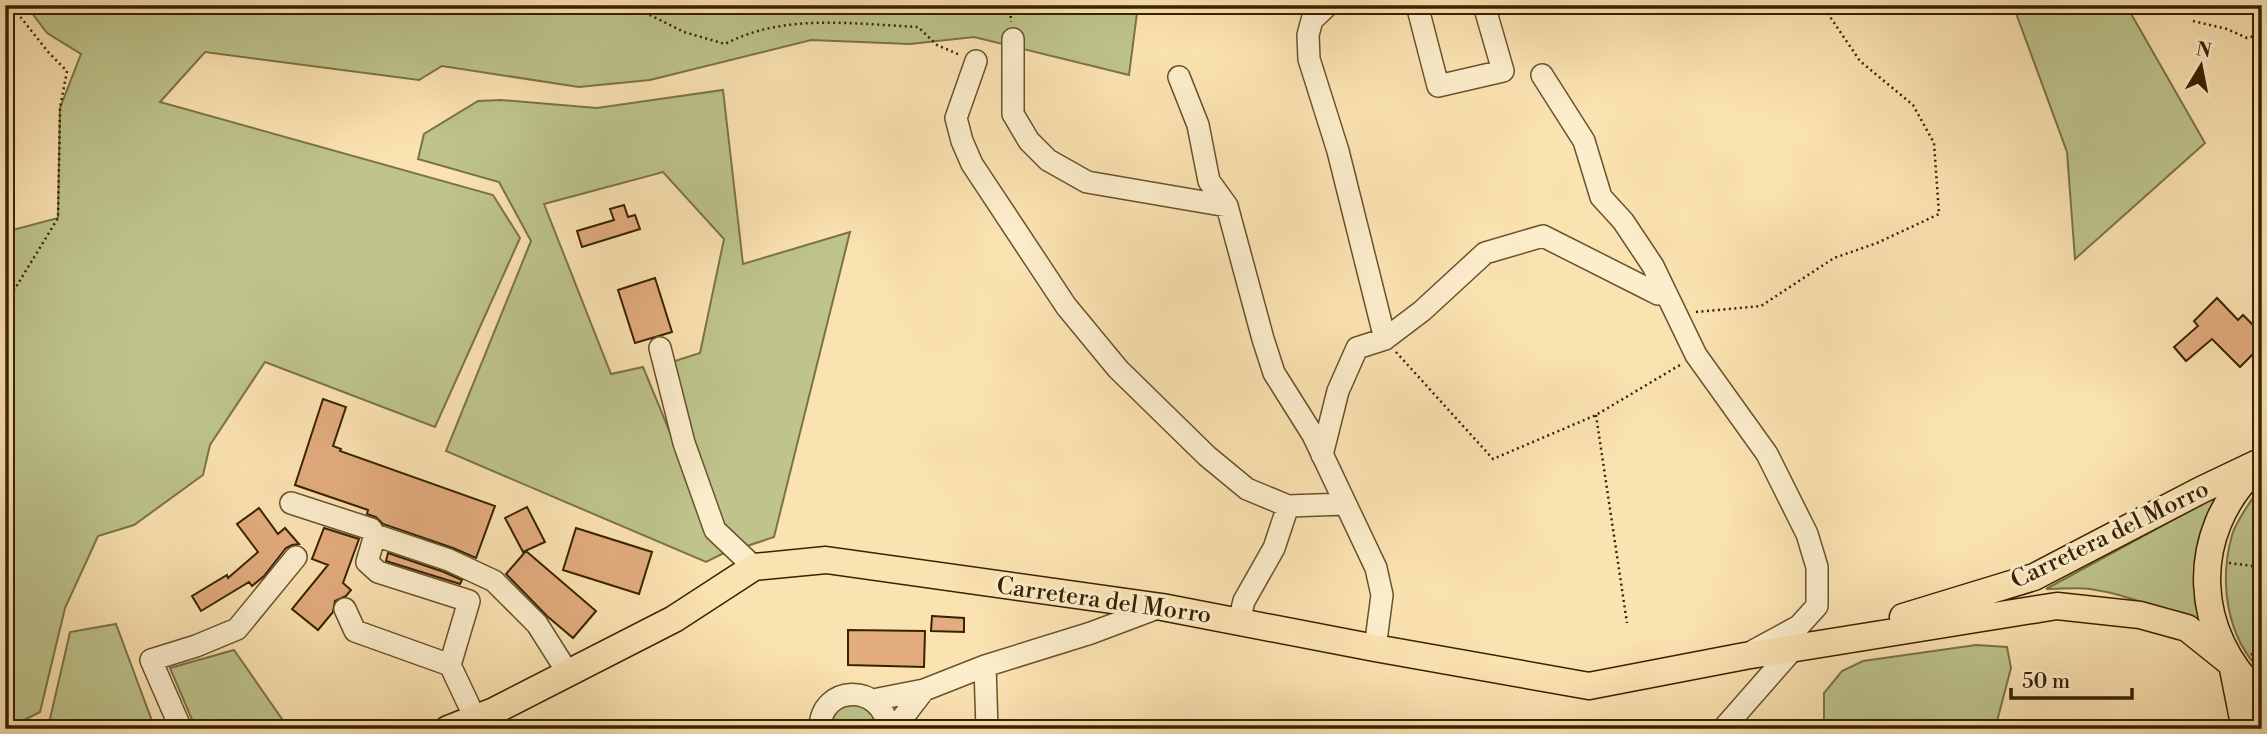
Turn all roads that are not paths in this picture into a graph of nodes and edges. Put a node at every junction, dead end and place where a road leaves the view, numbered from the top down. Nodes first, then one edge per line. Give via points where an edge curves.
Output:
1 (1328, 5) edge
2 (1417, 5) edge
3 (1484, 5) edge
4 (1013, 39) dead end
5 (976, 61) road end
6 (1542, 75) dead end
7 (1179, 77) dead end
8 (1227, 206) junction
9 (1666, 294) junction
10 (1385, 339) junction
11 (660, 348) dead end
12 (1322, 455) junction
13 (2262, 462) edge
14 (291, 503) dead end
15 (1345, 504) junction
16 (1287, 506) junction
17 (375, 535) junction
18 (296, 557) dead end
19 (754, 567) junction
20 (1162, 607) junction
21 (345, 609) dead end
22 (1239, 621) junction
23 (1375, 648) junction
24 (1794, 648) junction
25 (1745, 656) junction
26 (2232, 664) junction
27 (450, 665) junction
28 (985, 666) junction
29 (568, 673) junction
30 (924, 690) junction
31 (2262, 697) edge
32 (873, 700) junction
33 (475, 718) junction
34 (181, 729) edge
35 (448, 729) edge
36 (820, 729) edge
37 (888, 729) edge
38 (894, 729) edge
39 (987, 729) edge
40 (1723, 729) edge
41 (2245, 729) edge

1 - 10 street via 1312,20 1309,59 1338,151
2 - 3 street via 1438,86 1503,71
4 - 8 street via 1013,114 1048,159 1087,182
5 - 16 street via 956,118 962,141 972,164 1066,306 1118,369 1207,456 1247,489
6 - 9 street via 1584,141 1601,197 1623,221
7 - 8 street via 1198,125 1209,180
8 - 12 street via 1274,373
9 - 10 street via 1543,236 1485,253
9 - 25 street via 1696,355 1766,454 1807,534 1817,567 1817,607 1799,626
10 - 12 street via 1357,348 1338,391
11 - 19 street via 684,443 715,530
12 - 15 street
13 - 24 main road, Carretera del Morro via 2034,578
13 - 26 main road via 2225,508 2208,557 2210,611
14 - 17 street via 371,529
15 - 16 street
15 - 23 street via 1376,568 1382,595
16 - 22 street via 1274,548 1244,601
17 - 27 street via 367,562 378,572 469,601
17 - 29 street via 494,581 537,624
18 - 34 street via 237,629 151,660
19 - 20 main road, Carretera del Morro via 826,560
19 - 29 main road, Carretera del Morro via 674,619
20 - 22 main road, Carretera del Morro
20 - 28 street
21 - 27 street via 355,631
22 - 23 main road, Carretera del Morro
23 - 25 main road, Carretera del Morro via 1589,686
24 - 25 main road, Carretera del Morro
24 - 26 main road, Carretera del Morro via 2057,607 2140,615 2187,628
24 - 40 street
26 - 31 main road
26 - 41 main road
27 - 33 street
28 - 30 street
28 - 39 street
29 - 33 main road, Carretera del Morro
30 - 32 street
30 - 38 street
32 - 36 street via 862,695 839,697 823,713
32 - 37 street via 881,707
33 - 35 main road, Carretera del Morro

